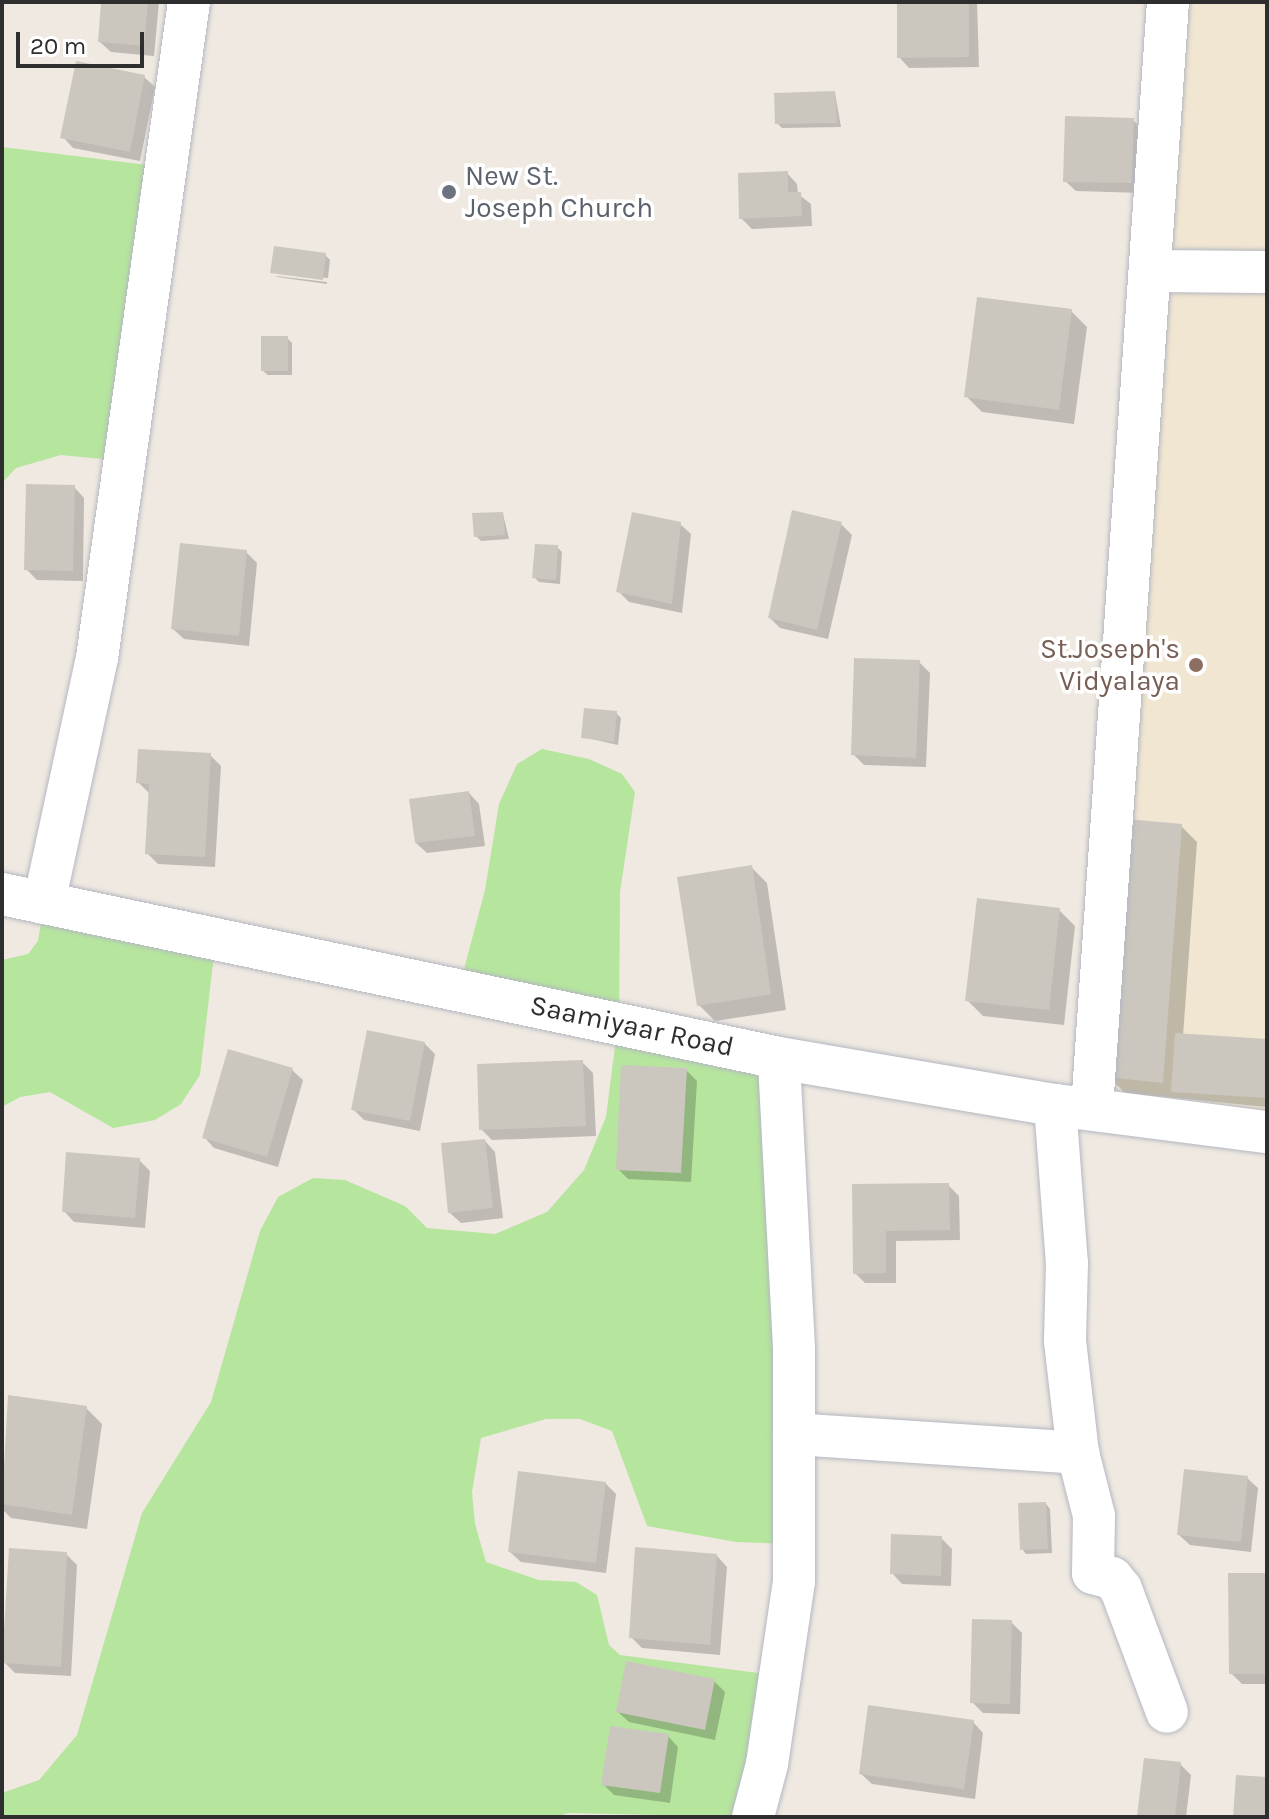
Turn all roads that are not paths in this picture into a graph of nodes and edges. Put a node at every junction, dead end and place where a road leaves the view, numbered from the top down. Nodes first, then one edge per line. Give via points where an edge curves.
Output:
1 (189, 2) edge
2 (1168, 2) edge
3 (1151, 271) junction
4 (1267, 272) edge
5 (2, 894) edge
6 (44, 903) junction
7 (779, 1058) junction
8 (1074, 1106) junction
9 (1267, 1132) edge
10 (794, 1434) junction
11 (1078, 1453) junction
12 (1167, 1712) dead end
13 (753, 1817) edge

1 - 6 street via 97,658
2 - 3 street
3 - 4 street
3 - 8 street
5 - 6 street, Saamiyaar Road
6 - 7 street, Saamiyaar Road
7 - 8 street, Saamiyaar Road
7 - 10 street
8 - 9 street, Saamiyaar Road
8 - 11 street via 1065,1341
10 - 11 street
10 - 13 street via 794,1581 767,1764
11 - 12 street via 1094,1516 1093,1573 1112,1578 1121,1589

